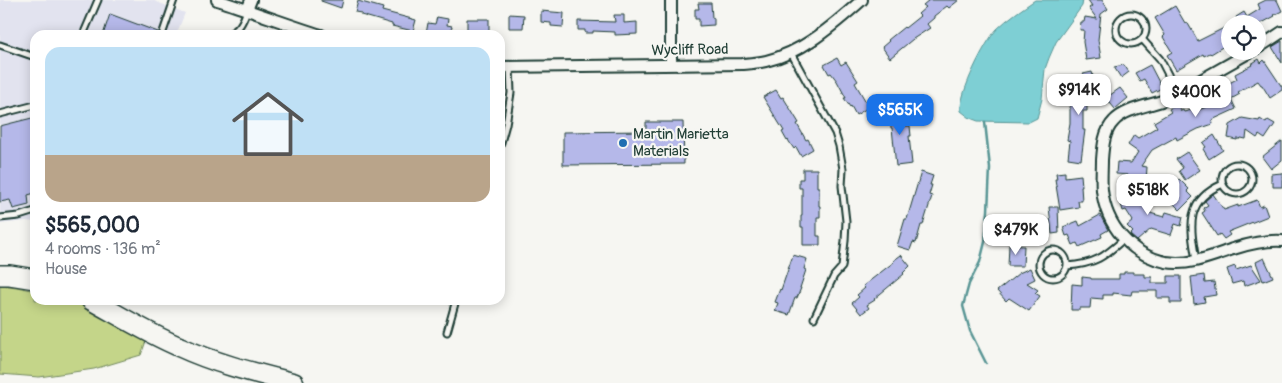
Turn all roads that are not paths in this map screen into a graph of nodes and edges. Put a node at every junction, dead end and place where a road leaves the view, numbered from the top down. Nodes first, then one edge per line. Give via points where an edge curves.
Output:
1 (98, 0) edge
2 (174, 0) edge
3 (217, 0) edge
4 (671, 0) edge
5 (862, 0) edge
6 (249, 5) edge
7 (85, 30) edge
8 (164, 30) edge
9 (237, 30) edge
10 (305, 30) edge
11 (1282, 32) edge
12 (1142, 38) junction
13 (1266, 43) edge
14 (0, 45) edge
15 (791, 52) junction
16 (30, 55) edge
17 (1236, 60) edge
18 (672, 65) junction
19 (505, 67) edge
20 (1177, 92) junction
21 (30, 106) edge
22 (0, 114) edge
23 (505, 128) edge
24 (1223, 184) junction
25 (30, 212) edge
26 (0, 218) edge
27 (1124, 239) junction
28 (1282, 241) edge
29 (1196, 261) junction
30 (1067, 266) junction
31 (0, 275) edge
32 (30, 278) edge
33 (100, 305) edge
34 (455, 305) edge
35 (814, 318) dead end
36 (447, 332) dead end
37 (294, 383) edge

1 - 7 lane
2 - 8 lane
3 - 6 street
4 - 18 street
5 - 15 street, Wycliff Road via 821,34
6 - 9 lane
6 - 10 street
11 - 13 street
12 - 12 lane via 1145,30 1143,20 1130,14 1121,18 1116,26 1120,40 1134,44
12 - 20 lane via 1160,59
14 - 16 lane
15 - 18 street, Wycliff Road via 764,62
15 - 35 lane via 835,133 843,169 846,221 842,267 834,276
17 - 20 street
18 - 19 street, Wycliff Road
19 - 23 lane via 511,94
20 - 27 street via 1155,104 1120,116 1105,136 1102,192 1110,219
21 - 22 lane
24 - 24 lane via 1227,190 1241,193 1249,188 1252,179 1249,169 1241,164 1231,165 1222,176
24 - 29 lane via 1203,196 1192,214
25 - 26 lane
27 - 29 street via 1147,256 1167,262
27 - 30 lane via 1096,261
28 - 29 street via 1249,245
30 - 30 lane via 1062,253 1054,250 1045,252 1038,264 1045,276 1054,279 1063,275
31 - 32 highway
33 - 37 highway via 193,353 247,372
34 - 36 lane

